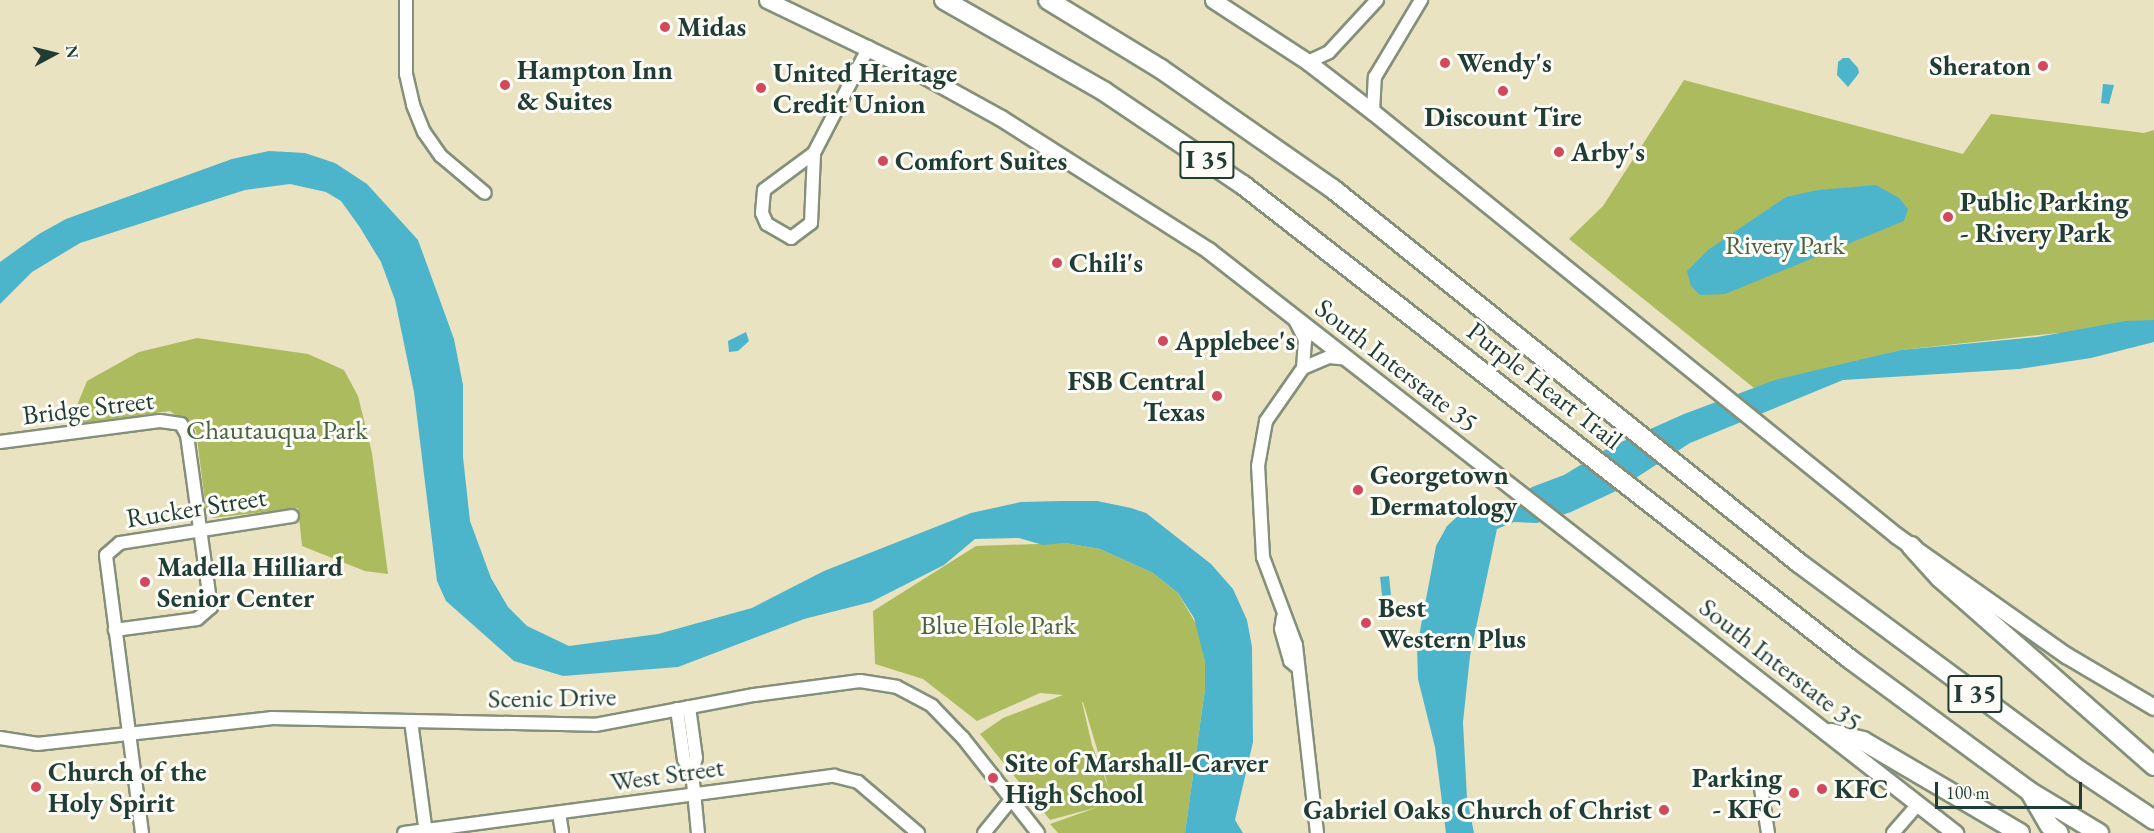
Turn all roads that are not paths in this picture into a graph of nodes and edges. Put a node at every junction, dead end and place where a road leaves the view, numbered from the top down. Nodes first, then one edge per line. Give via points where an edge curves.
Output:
1 (406, 0) edge
2 (767, 0) edge
3 (944, 0) edge
4 (1048, 0) edge
5 (1213, 0) edge
6 (1377, 0) edge
7 (1421, 0) edge
8 (869, 47) junction
9 (1308, 62) junction
10 (1373, 112) junction
11 (814, 153) junction
12 (485, 193) dead end
13 (1291, 315) junction
14 (1351, 360) junction
15 (1303, 368) junction
16 (0, 442) edge
17 (292, 516) dead end
18 (202, 528) junction
19 (1904, 541) junction
20 (115, 630) junction
21 (2154, 707) edge
22 (683, 708) junction
23 (411, 721) junction
24 (1830, 733) junction
25 (128, 734) junction
26 (0, 738) edge
27 (2154, 766) edge
28 (1760, 782) dead end
29 (2029, 791) junction
30 (695, 795) junction
31 (1010, 801) junction
32 (1917, 805) junction
33 (559, 813) junction
34 (2154, 820) edge
35 (426, 832) edge
36 (142, 833) edge
37 (404, 833) edge
38 (562, 833) edge
39 (698, 833) edge
40 (918, 833) edge
41 (984, 833) edge
42 (1038, 833) edge
43 (1317, 833) edge
44 (1768, 833) edge
45 (1893, 833) edge
46 (1955, 833) edge
47 (2020, 833) edge
48 (2059, 833) edge
49 (2099, 833) edge

1 - 12 street via 406,74 417,114 441,156
2 - 8 main road, South Interstate 35
3 - 29 highway, Purple Heart Trail / I 35 via 1157,126 1243,185 1774,599
4 - 34 highway, Purple Heart Trail / I 35 via 1241,122 1487,310 1799,563 2073,766
5 - 9 main road
6 - 9 street via 1329,52
7 - 10 street via 1375,77
8 - 11 street
8 - 13 main road, South Interstate 35 via 1047,144 1208,250
9 - 10 main road
10 - 19 main road
11 - 11 street via 764,190 762,213 767,224 791,238 811,223 814,212
13 - 14 main road, South Interstate 35
13 - 15 street via 1305,340
14 - 15 street via 1329,357
14 - 24 main road, South Interstate 35
15 - 43 street via 1274,405 1260,444 1263,557 1296,645
16 - 18 street, Bridge Street via 160,421 181,424 189,444
17 - 18 street, Rucker Street
18 - 20 street, Rucker Street via 120,543 110,549 106,562
18 - 20 street via 212,601 208,613 196,619
19 - 21 main road via 2066,654
19 - 27 highway via 1940,578
20 - 25 street
22 - 23 street, Scenic Drive via 595,725
22 - 30 street via 684,759 692,771
22 - 31 street, Scenic Drive via 841,682 897,687 932,706 946,720
23 - 25 street, Scenic Drive via 272,718
23 - 35 street
24 - 32 main road, South Interstate 35
24 - 47 highway via 1863,741
25 - 26 street, Scenic Drive via 37,744
25 - 36 street
28 - 44 street
29 - 48 highway via 2050,826
29 - 49 highway, Purple Heart Trail / I 35
30 - 33 street, West Street
30 - 39 street
30 - 40 street, West Street via 819,777 847,778 858,782
31 - 41 street
31 - 42 street, Scenic Drive
32 - 45 street
32 - 46 main road, South Interstate 35
33 - 35 street, West Street
33 - 38 street
35 - 37 street, West Street

